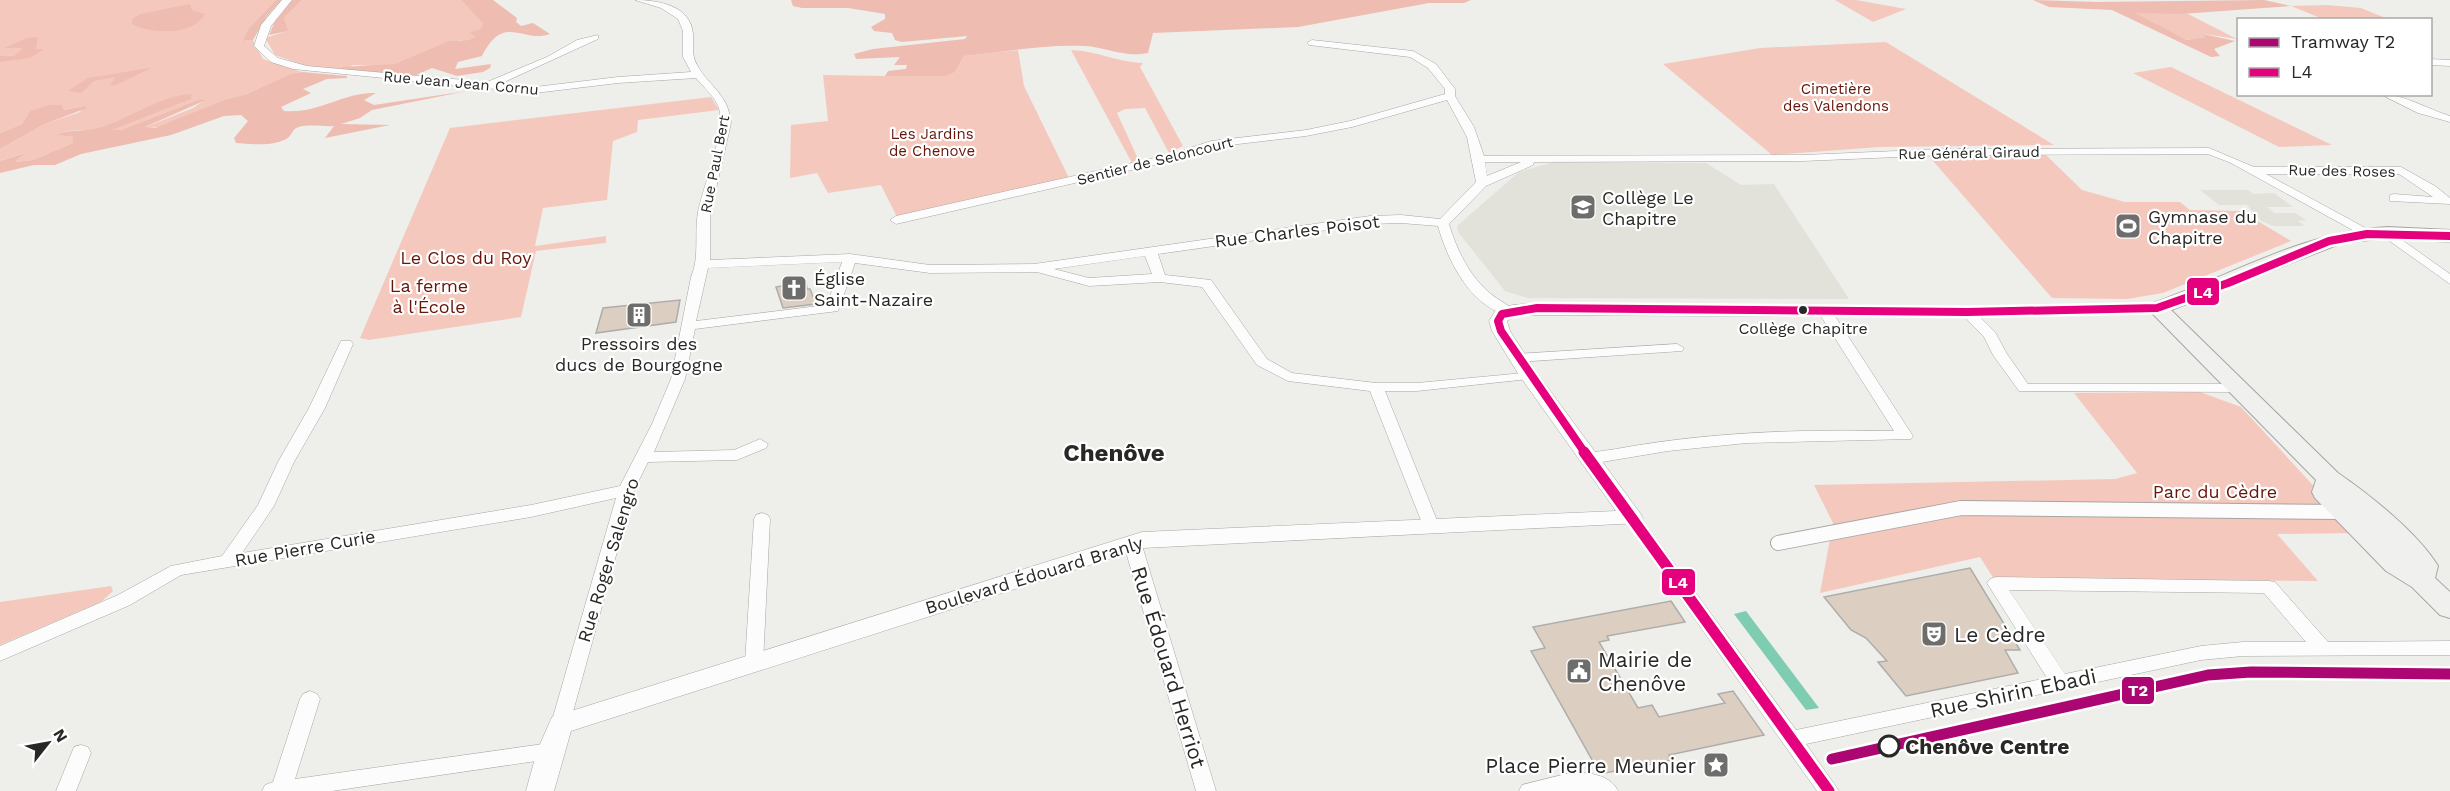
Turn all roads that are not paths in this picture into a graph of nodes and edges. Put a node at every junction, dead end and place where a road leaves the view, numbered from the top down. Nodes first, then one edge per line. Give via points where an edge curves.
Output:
1 (287, 0) edge
2 (640, 0) edge
3 (595, 37) dead end
4 (1312, 43) dead end
5 (2432, 62) edge
6 (2450, 63) edge
7 (697, 75) junction
8 (487, 87) junction
9 (1450, 96) junction
10 (2389, 96) edge
11 (2450, 119) edge
12 (1550, 158) junction
13 (1480, 159) junction
14 (2249, 170) junction
15 (1482, 183) junction
16 (2431, 189) junction
17 (2450, 189) edge
18 (2394, 198) dead end
19 (896, 220) dead end
20 (1445, 229) junction
21 (2367, 234) junction
22 (2388, 234) junction
23 (2448, 237) edge
24 (1150, 251) junction
25 (850, 258) junction
26 (703, 264) junction
27 (1034, 268) junction
28 (1160, 278) junction
29 (2450, 280) edge
30 (2157, 308) junction
31 (1824, 310) junction
32 (1507, 311) junction
33 (1966, 312) junction
34 (689, 326) junction
35 (346, 344) dead end
36 (1677, 348) dead end
37 (1523, 367) junction
38 (1376, 387) junction
39 (2235, 388) junction
40 (760, 444) dead end
41 (644, 457) junction
42 (1590, 459) junction
43 (2329, 479) junction
44 (626, 490) junction
45 (2344, 512) junction
46 (1632, 518) junction
47 (762, 519) dead end
48 (1432, 528) junction
49 (1132, 542) junction
50 (1778, 543) dead end
51 (227, 562) junction
52 (2421, 580) junction
53 (2450, 608) edge
54 (2323, 648) junction
55 (2450, 648) edge
56 (0, 654) edge
57 (754, 663) junction
58 (2060, 683) junction
59 (310, 699) dead end
60 (561, 724) junction
61 (1792, 739) junction
62 (550, 751) junction
63 (81, 753) dead end
64 (277, 790) edge
65 (66, 791) edge
66 (540, 791) edge
67 (1206, 791) edge
68 (1529, 791) edge
69 (1608, 791) edge
70 (1829, 791) edge

1 - 8 street, Rue Jean Jean Cornu via 260,37 266,56 278,63
2 - 7 street, Rue Paul Bert via 659,3 685,22 687,56
3 - 8 street via 569,45 550,59 511,73
4 - 9 street via 1413,54 1432,66 1450,89
5 - 6 street
7 - 8 street, Rue Jean Jean Cornu via 549,90
7 - 26 street, Rue Paul Bert via 716,92 726,108 726,123 704,215
9 - 13 street via 1473,133
9 - 19 street, Sentier de Seloncourt via 1352,124 1211,144 1164,160
10 - 11 street
12 - 13 street, Rue Général Giraud
12 - 14 street, Rue Général Giraud via 1803,158 1944,152 2187,150 2223,155
12 - 15 street, Rue Général Giraud via 1520,165
13 - 15 street
14 - 16 street, Rue des Roses via 2401,171
14 - 21 street, Rue Général Giraud
15 - 20 street, Rue Général Giraud
16 - 17 street
16 - 18 street, Rue des Roses via 2446,201
20 - 24 street, Rue Charles Poisot via 1401,219 1359,222
20 - 32 street via 1449,247 1480,294
21 - 22 main road
21 - 30 main road via 2328,241
22 - 23 main road
22 - 29 street
24 - 27 street, Rue Charles Poisot
24 - 28 street
25 - 26 street
25 - 27 street via 930,269
25 - 34 street via 833,308
26 - 34 street, Rue Roger Salengro
27 - 28 street via 1089,282
28 - 38 street via 1206,283 1262,362 1273,370 1288,376
30 - 33 street
30 - 39 main road
31 - 32 street
31 - 33 street
31 - 42 street via 1905,436 1729,440
32 - 37 street via 1498,318 1499,325
33 - 39 street via 1990,335 2024,388
34 - 41 street, Rue Roger Salengro via 678,379
35 - 51 street via 266,506
36 - 37 street
37 - 38 street via 1418,387
37 - 42 street
38 - 48 street
39 - 43 main road
40 - 41 street via 737,455
41 - 44 street, Rue Roger Salengro
42 - 46 street
43 - 45 main road via 2324,492
43 - 52 main road via 2361,501 2420,559 2425,566
44 - 51 street, Rue Pierre Curie via 531,511
44 - 60 street, Rue Roger Salengro
45 - 50 street via 1961,508
45 - 52 main road via 2395,564
46 - 48 street, Boulevard Édouard Branly
46 - 61 street
47 - 57 street
48 - 49 street, Boulevard Édouard Branly
49 - 57 street, Boulevard Édouard Branly
49 - 67 street, Rue Édouard Herriot
51 - 56 street, Rue Pierre Curie via 177,570 124,600
52 - 53 main road
54 - 55 street, Rue Shirin Ebadi
54 - 58 street, Rue Shirin Ebadi via 2201,653
54 - 58 street via 2269,587 1996,583
57 - 60 street, Boulevard Édouard Branly
58 - 61 street, Rue Shirin Ebadi
59 - 64 street
60 - 62 street, Rue Roger Salengro
61 - 70 street
62 - 64 street
62 - 66 street, Rue Roger Salengro
63 - 65 street
68 - 69 street via 1586,780

